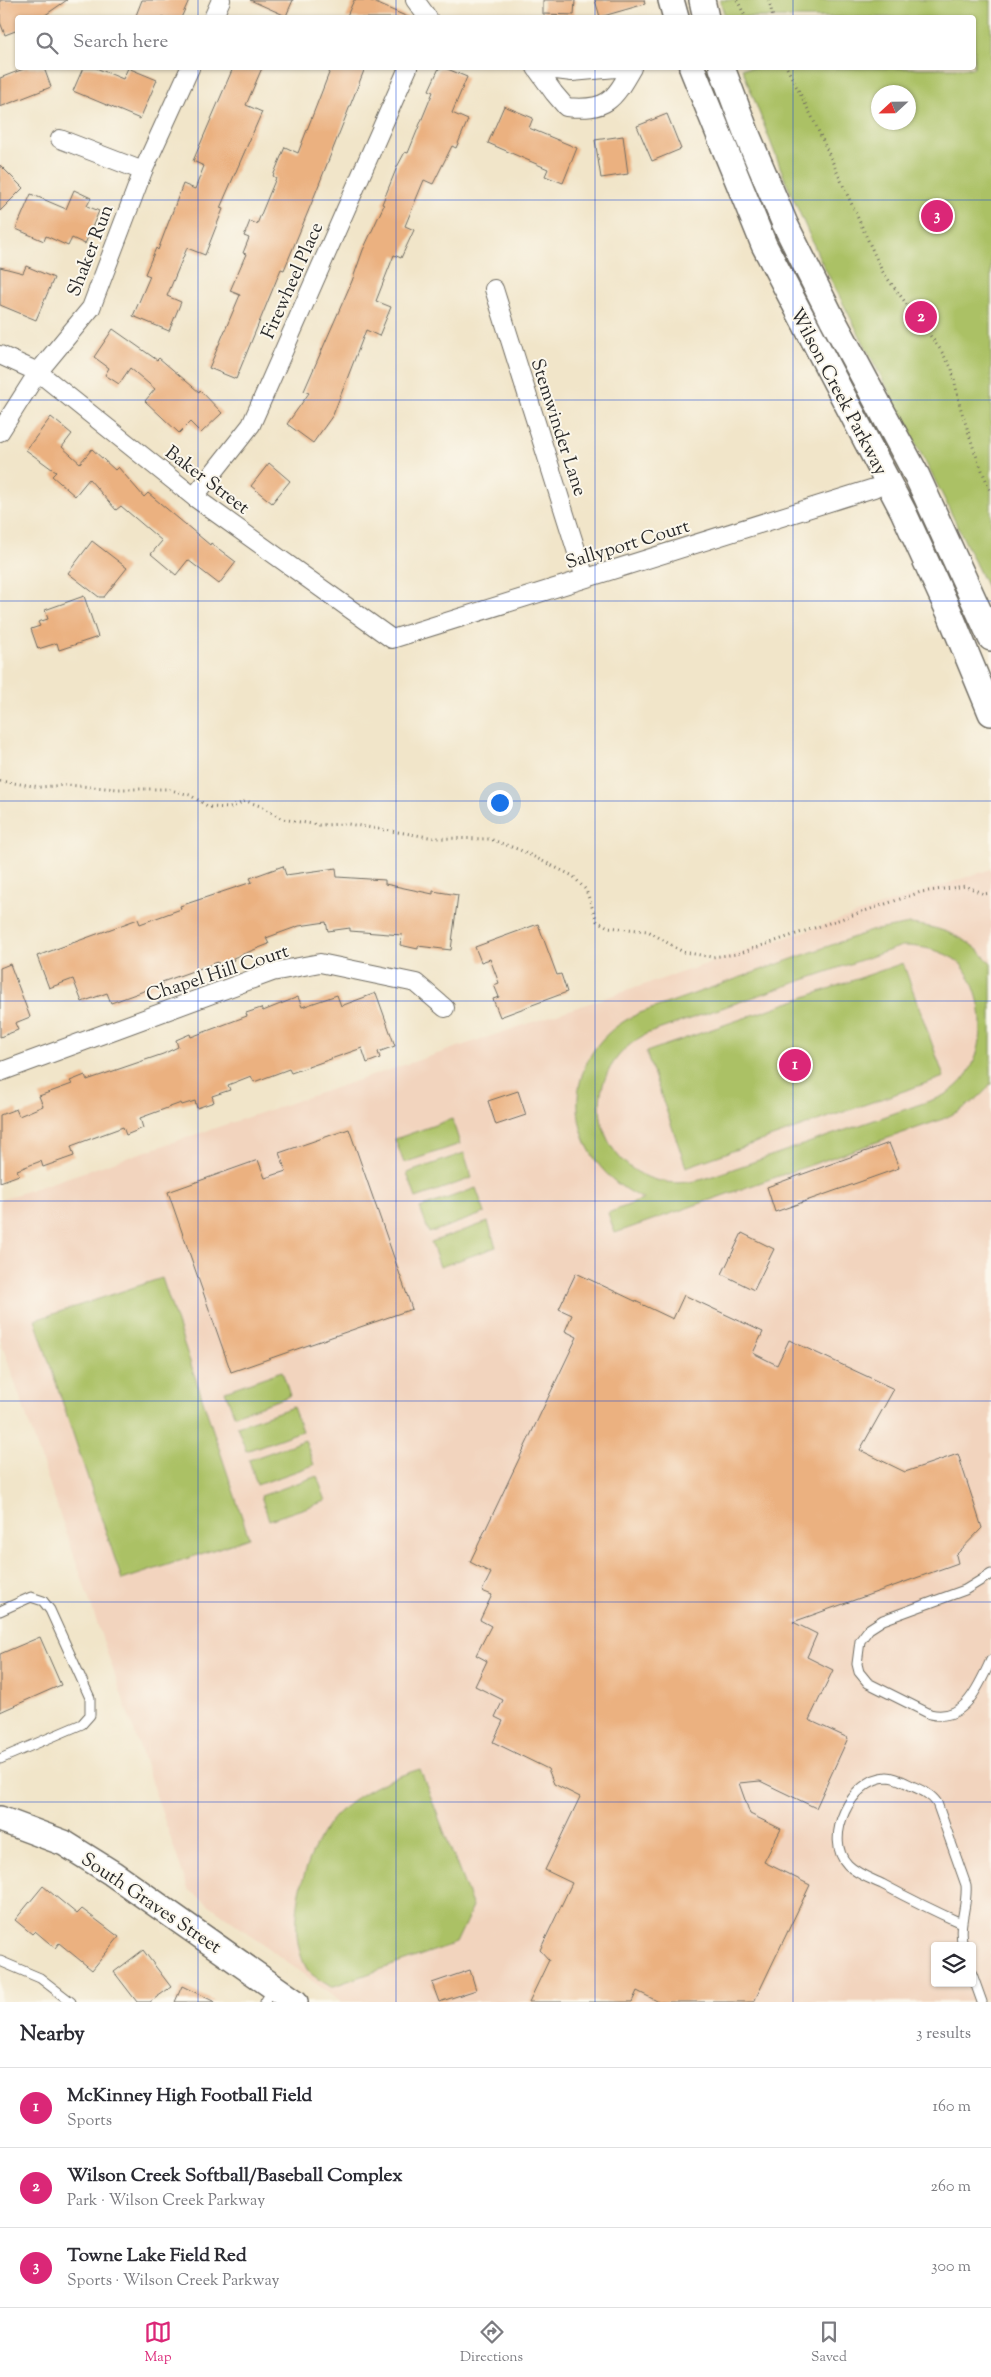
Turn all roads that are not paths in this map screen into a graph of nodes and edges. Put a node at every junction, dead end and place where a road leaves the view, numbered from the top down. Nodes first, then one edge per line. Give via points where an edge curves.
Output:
1 (221, 0) edge
2 (414, 0) edge
3 (671, 0) edge
4 (702, 0) edge
5 (214, 15) edge
6 (426, 15) edge
7 (675, 15) edge
8 (705, 15) edge
9 (189, 70) edge
10 (407, 70) edge
11 (537, 70) edge
12 (556, 70) edge
13 (594, 70) edge
14 (631, 70) edge
15 (693, 70) edge
16 (723, 70) edge
17 (60, 139) dead end
18 (143, 170) junction
19 (494, 289) dead end
20 (0, 355) edge
21 (38, 372) junction
22 (889, 423) junction
23 (0, 432) edge
24 (864, 436) junction
25 (874, 488) dead end
26 (194, 497) junction
27 (585, 578) junction
28 (991, 638) edge
29 (392, 639) joint
30 (991, 713) edge
31 (444, 1008) dead end
32 (0, 1072) edge
33 (991, 1574) edge
34 (0, 1611) edge
35 (991, 1660) edge
36 (0, 1759) edge
37 (0, 1819) edge
38 (961, 1923) junction
39 (963, 1942) edge
40 (0, 1961) edge
41 (976, 1985) edge
42 (270, 1995) edge
43 (71, 2002) edge
44 (295, 2002) edge
45 (982, 2002) edge

1 - 5 street
2 - 6 street
3 - 7 main road
4 - 8 main road
9 - 18 street, Shaker Run
10 - 26 street, Firewheel Place via 251,425
11 - 14 street via 566,107 587,109 606,103 618,92
12 - 13 street
15 - 24 main road, Wilson Creek Parkway via 764,245
16 - 22 main road, Wilson Creek Parkway via 785,224
17 - 18 street
18 - 21 street, Shaker Run via 91,308
19 - 27 street, Stemwinder Lane
20 - 21 street, Baker Street
21 - 23 street, Shaker Run
21 - 26 street, Baker Street
22 - 24 main road
22 - 28 main road, Wilson Creek Parkway via 934,512
24 - 30 main road, Wilson Creek Parkway via 927,563
25 - 27 street, Sallyport Court
26 - 29 street, Baker Street
27 - 29 street, Sallyport Court
31 - 32 street, Chapel Hill Court via 416,983 320,962 272,972
33 - 35 lane via 964,1590 876,1624 860,1641 857,1656 860,1672 868,1684 930,1714 941,1716 953,1713 969,1701
34 - 36 lane via 31,1597 43,1601 90,1698 90,1715 82,1724
37 - 42 main road, South Graves Street via 64,1843 112,1873
38 - 38 lane via 870,1879 850,1867 842,1857 839,1829 856,1792 865,1784 891,1777 928,1794 937,1803 966,1885
38 - 39 lane
40 - 43 lane via 40,1978
41 - 45 lane
42 - 44 main road, South Graves Street

